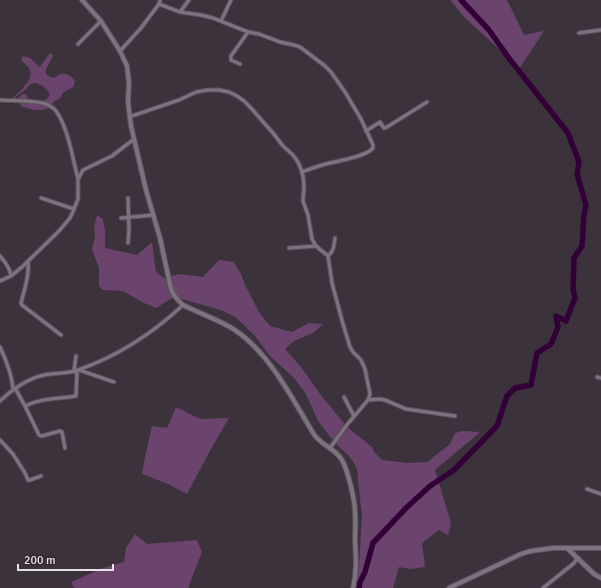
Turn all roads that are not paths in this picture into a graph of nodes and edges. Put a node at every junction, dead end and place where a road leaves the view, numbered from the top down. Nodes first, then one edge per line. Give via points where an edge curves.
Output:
1 (82, 0) edge
2 (188, 0) edge
3 (231, 0) edge
4 (160, 2) edge
5 (180, 12) junction
6 (221, 20) junction
7 (100, 21) junction
8 (601, 30) edge
9 (248, 32) junction
10 (579, 33) dead end
11 (78, 44) dead end
12 (120, 51) junction
13 (240, 64) dead end
14 (0, 100) edge
15 (427, 102) dead end
16 (129, 117) junction
17 (366, 130) junction
18 (134, 139) junction
19 (302, 172) junction
20 (78, 179) junction
21 (41, 198) dead end
22 (128, 198) dead end
23 (74, 209) junction
24 (153, 215) junction
25 (129, 217) junction
26 (121, 218) dead end
27 (335, 238) dead end
28 (128, 243) dead end
29 (316, 246) junction
30 (289, 248) dead end
31 (0, 256) edge
32 (328, 256) junction
33 (28, 262) junction
34 (10, 271) junction
35 (15, 273) junction
36 (11, 276) junction
37 (0, 281) edge
38 (184, 305) junction
39 (61, 336) dead end
40 (0, 347) edge
41 (76, 356) dead end
42 (76, 371) junction
43 (597, 377) dead end
44 (601, 378) edge
45 (114, 382) dead end
46 (14, 389) junction
47 (344, 397) dead end
48 (0, 400) edge
49 (368, 400) junction
50 (25, 406) junction
51 (354, 416) junction
52 (455, 416) dead end
53 (0, 440) edge
54 (65, 448) dead end
55 (330, 448) junction
56 (41, 476) dead end
57 (587, 489) dead end
58 (601, 494) edge
59 (568, 548) junction
60 (601, 548) edge
61 (578, 558) junction
62 (601, 578) edge
63 (353, 588) edge
64 (449, 588) edge
65 (542, 588) edge

1 - 7 street
2 - 5 street
3 - 6 street
4 - 5 street
4 - 12 street
5 - 6 street
6 - 9 street
7 - 11 street
7 - 12 street
8 - 10 street
9 - 13 street via 231,56 231,60
9 - 17 street via 298,46 325,66 345,92
12 - 16 street via 128,72
14 - 20 street via 38,102 55,110 66,134
15 - 17 street via 387,127 384,128 380,122
16 - 18 street
16 - 19 street via 196,92 229,92 247,104 293,155
17 - 19 street via 373,145 368,152
18 - 20 street via 112,156 83,170
18 - 24 street
19 - 29 street via 304,201 312,239
20 - 23 street via 78,199
21 - 23 street
22 - 25 street
23 - 33 street via 59,231
24 - 25 street
24 - 38 street via 171,289 178,301
25 - 26 street
25 - 28 street
27 - 32 street via 334,249
29 - 30 street
29 - 32 street
31 - 34 street
32 - 49 street via 332,283 350,347 365,369 370,392
33 - 35 street
33 - 39 street via 21,303
34 - 35 street
34 - 36 street
35 - 36 street
36 - 37 street
38 - 42 street via 134,344
38 - 55 street via 226,325 254,346 281,381 318,440
40 - 46 street
41 - 42 street
42 - 45 street
42 - 46 street via 40,376
42 - 50 street via 76,396 54,398
43 - 44 street
46 - 48 street
46 - 50 street
47 - 51 street
49 - 51 street
49 - 52 street via 385,400 406,409
50 - 54 street via 39,435 62,432
51 - 55 street
53 - 56 street via 13,454 28,480
55 - 63 street via 341,458 345,466 356,512 356,571
57 - 58 street
59 - 60 street
59 - 61 street
59 - 64 street via 544,548 521,554
61 - 62 street
61 - 65 street

